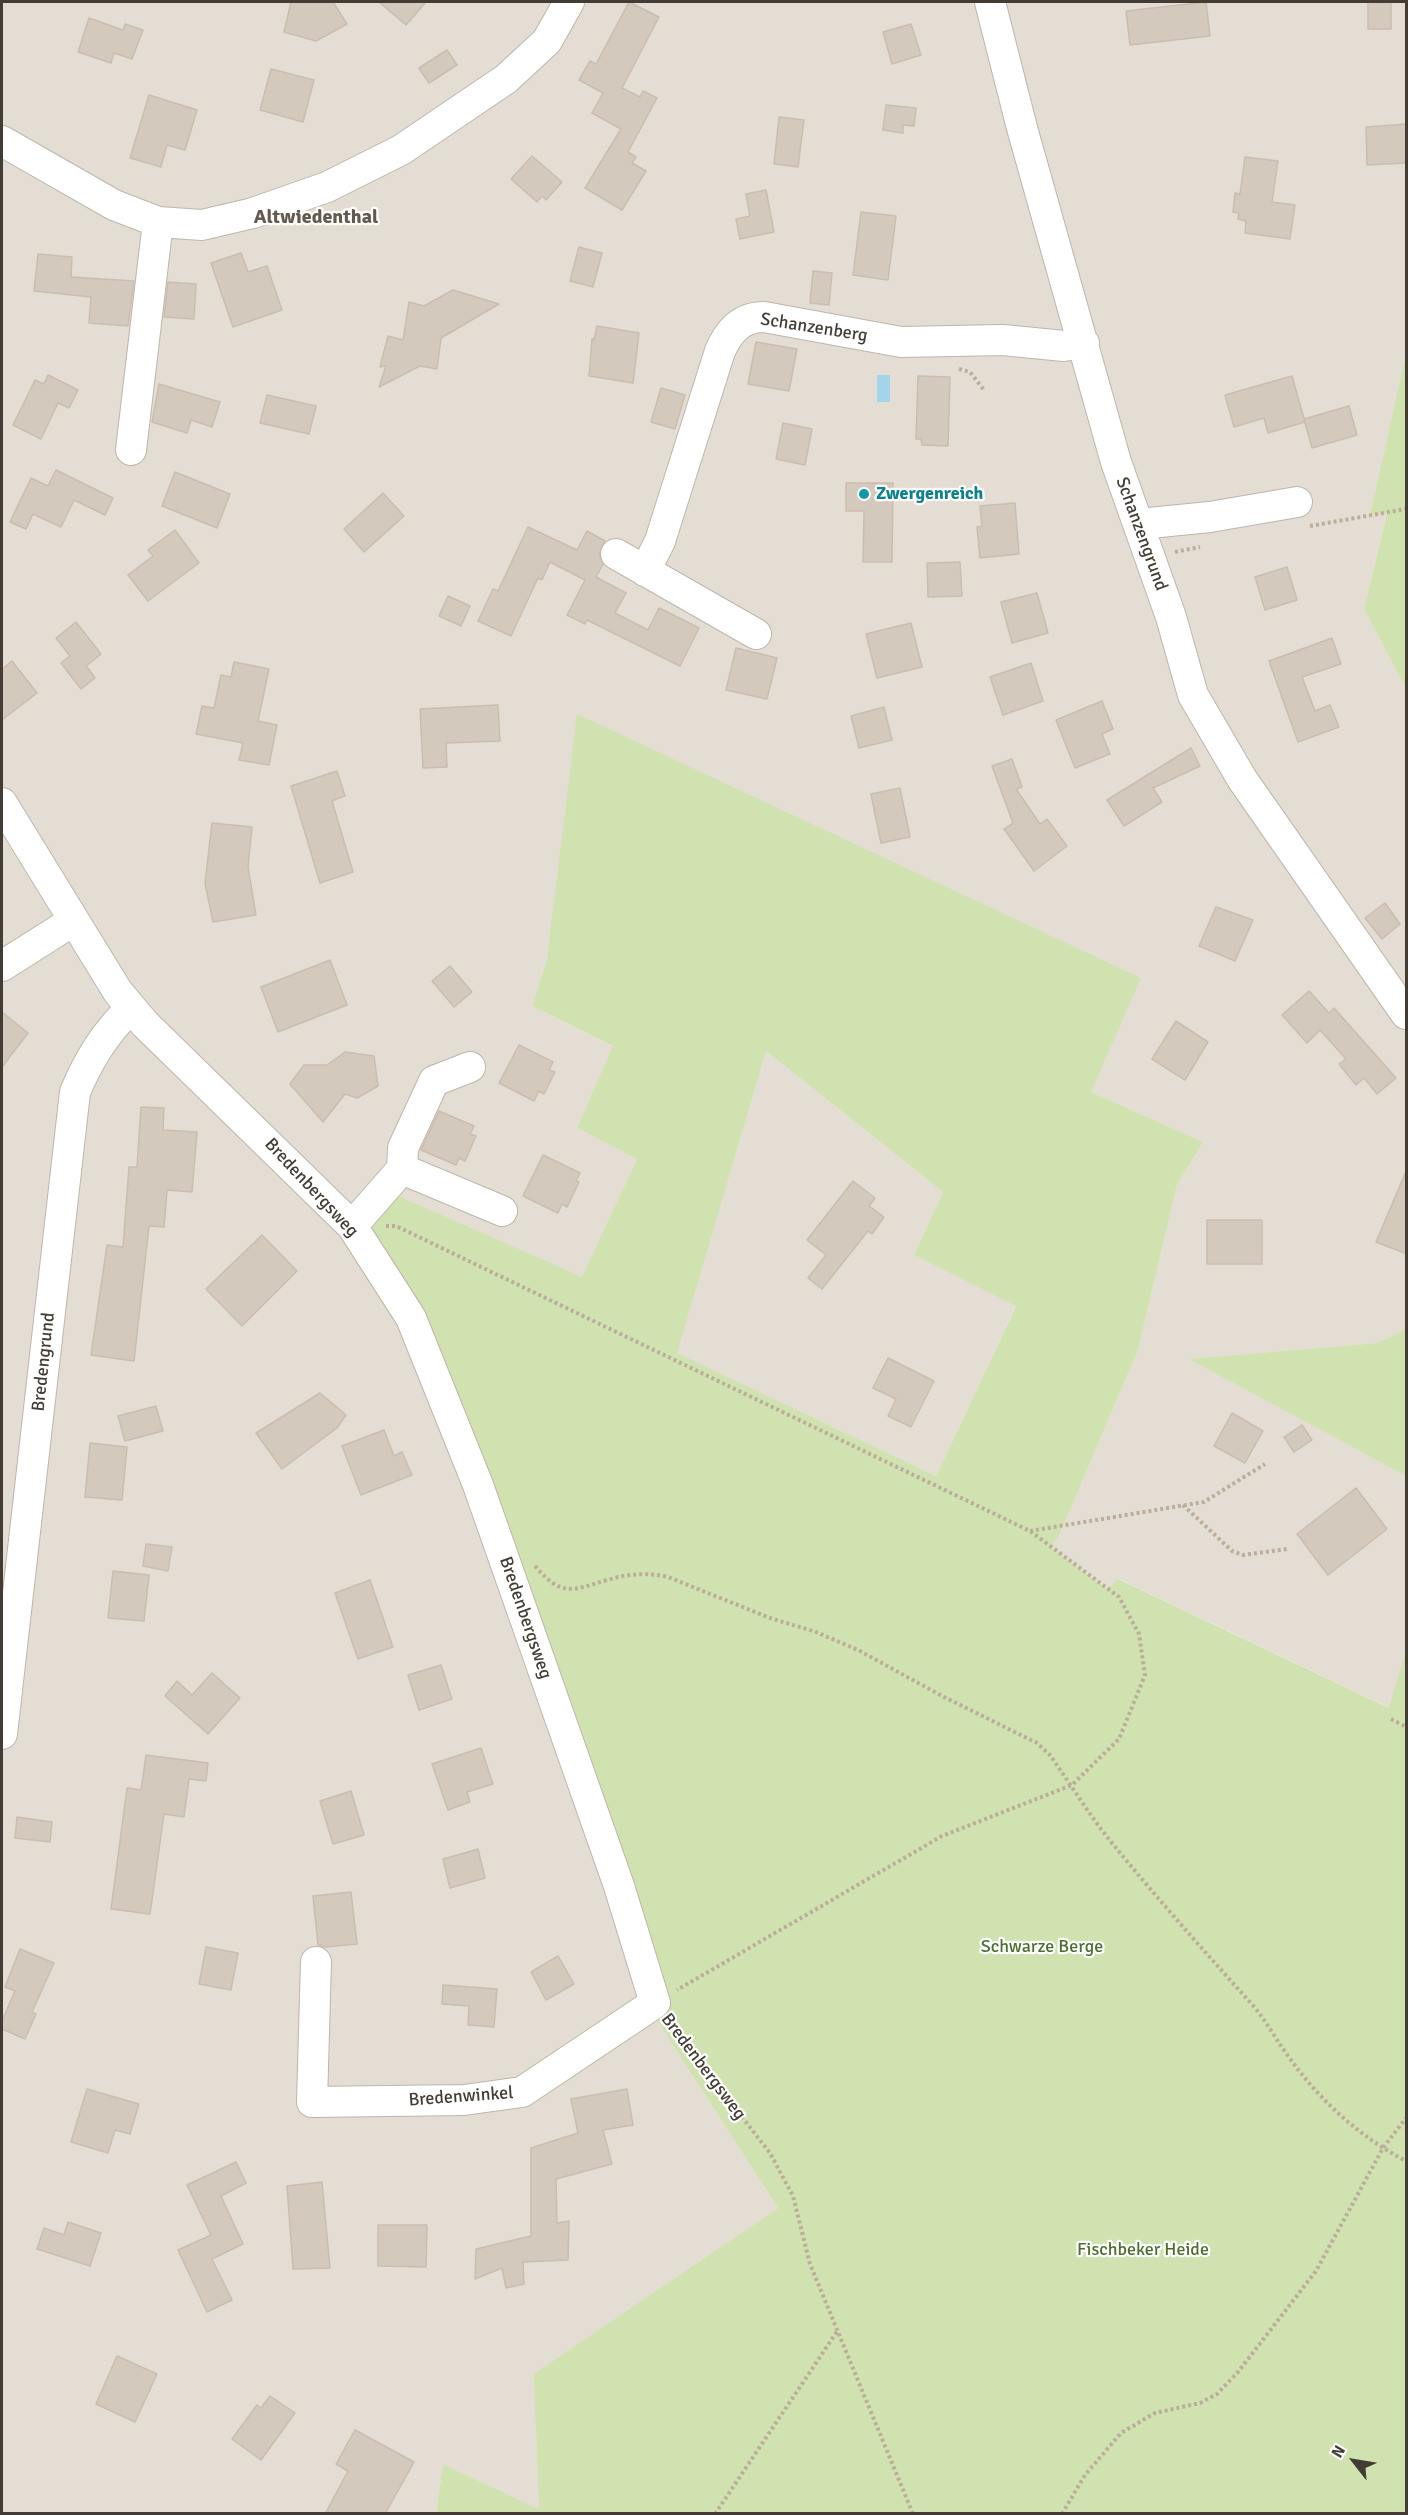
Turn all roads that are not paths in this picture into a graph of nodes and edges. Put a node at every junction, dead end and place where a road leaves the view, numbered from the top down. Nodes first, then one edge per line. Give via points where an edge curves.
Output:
1 (569, 2) edge
2 (990, 2) edge
3 (2, 141) edge
4 (158, 222) junction
5 (1084, 343) junction
6 (131, 450) dead end
7 (1297, 502) dead end
8 (1139, 524) junction
9 (616, 554) dead end
10 (645, 572) junction
11 (756, 634) dead end
12 (2, 803) edge
13 (73, 921) junction
14 (2, 966) edge
15 (130, 1008) junction
16 (1407, 1014) edge
17 (471, 1067) dead end
18 (402, 1169) junction
19 (502, 1211) dead end
20 (352, 1226) junction
21 (2, 1734) edge
22 (316, 1962) dead end
23 (655, 2003) joint

1 - 4 street via 547,41 506,79 401,150 327,187 253,213 202,225
2 - 5 street, Schanzengrund
3 - 4 street via 114,205
4 - 6 street
5 - 8 street, Schanzengrund via 1116,462
5 - 10 street, Schanzenberg via 1064,346 1003,340 901,342 764,317 746,320 729,335 720,351 660,541
7 - 8 street
8 - 16 street, Schanzengrund via 1193,695 1242,778
9 - 10 street
10 - 11 street
12 - 13 street, Bredenbergsweg
13 - 14 street
13 - 15 street, Bredenbergsweg
15 - 20 street, Bredenbergsweg
15 - 21 street, Bredengrund via 100,1042 75,1092
17 - 18 street via 434,1081 403,1148
18 - 19 street
18 - 20 street
20 - 23 street, Bredenbergsweg via 411,1318 478,1485 619,1886
22 - 23 street, Bredenwinkel via 312,2102 464,2100 522,2092

